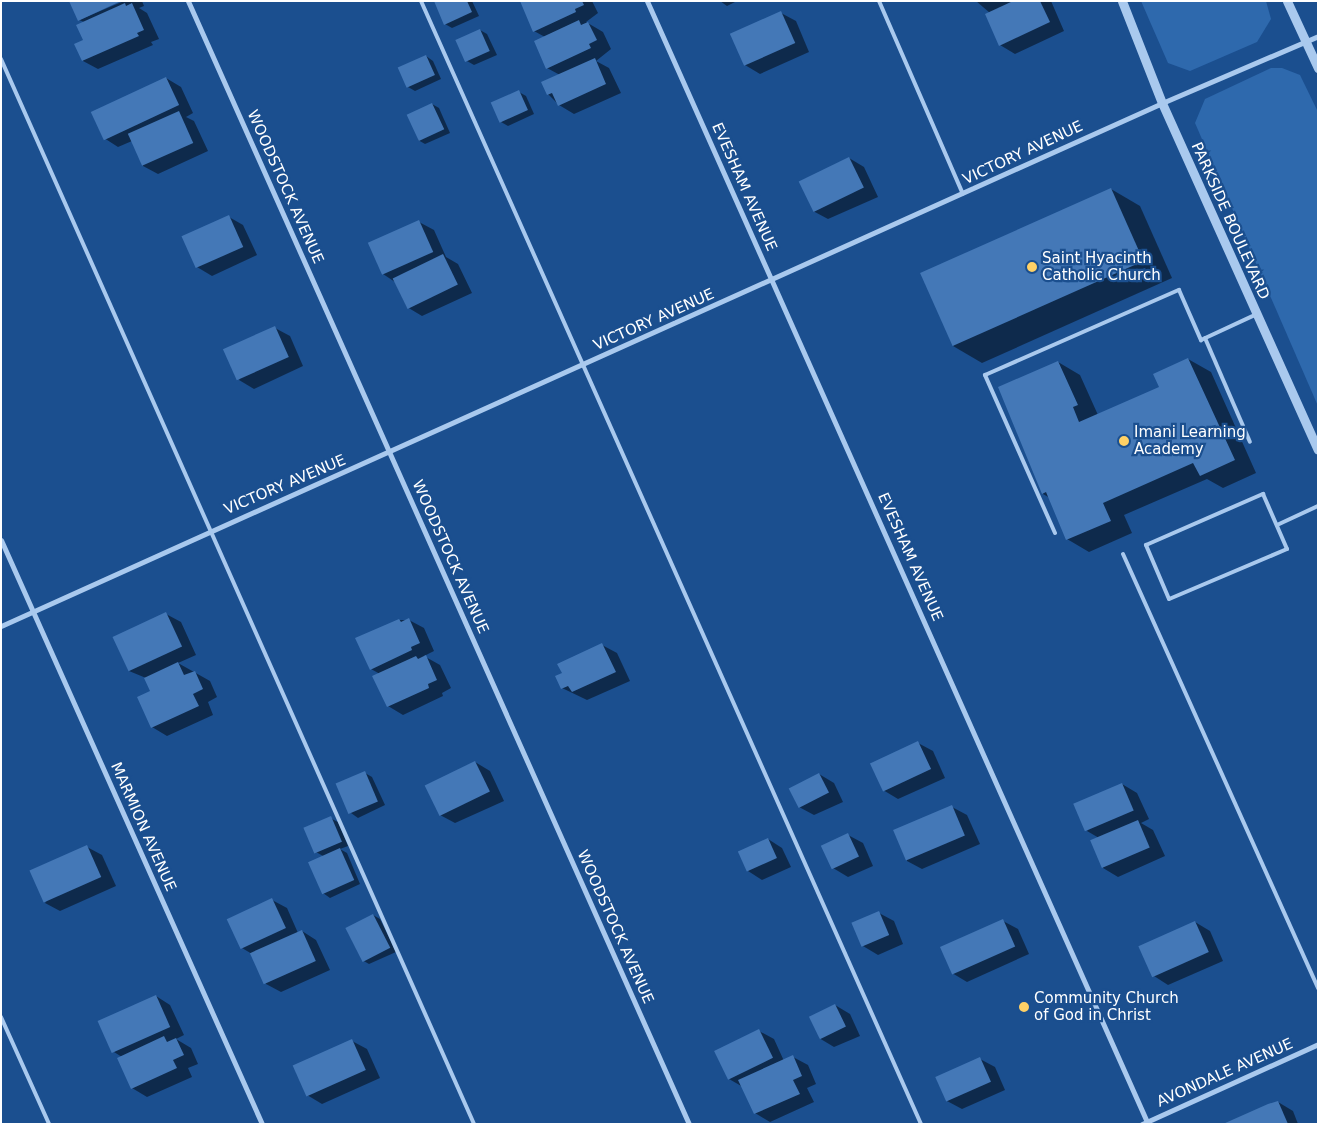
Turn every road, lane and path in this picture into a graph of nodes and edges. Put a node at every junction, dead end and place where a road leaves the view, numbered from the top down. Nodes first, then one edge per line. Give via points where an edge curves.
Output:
1 (188, 1) edge
2 (420, 1) edge
3 (647, 1) edge
4 (879, 1) edge
5 (1122, 1) edge
6 (1287, 1) edge
7 (1318, 36) edge
8 (1306, 42) junction
9 (1, 59) edge
10 (1318, 68) edge
11 (1162, 103) junction
12 (963, 194) junction
13 (773, 281) junction
14 (1257, 314) junction
15 (1205, 338) junction
16 (583, 366) junction
17 (1250, 442) dead end
18 (1318, 450) edge
19 (390, 453) junction
20 (1318, 506) edge
21 (1277, 525) junction
22 (210, 531) junction
23 (1055, 533) dead end
24 (1, 540) edge
25 (1123, 554) dead end
26 (34, 612) junction
27 (1, 626) edge
28 (1318, 988) edge
29 (1, 1017) edge
30 (1318, 1044) edge
31 (1146, 1123) edge
32 (49, 1124) edge
33 (262, 1124) edge
34 (474, 1124) edge
35 (689, 1124) edge
36 (921, 1124) edge

1 - 19 street, WOODSTOCK AVENUE
2 - 16 lane
3 - 13 street, EVESHAM AVENUE
4 - 12 lane
5 - 11 street, PARKSIDE BOULEVARD
6 - 8 street
7 - 8 street, VICTORY AVENUE
8 - 10 street
8 - 11 street, VICTORY AVENUE
9 - 22 lane
11 - 12 street, VICTORY AVENUE
11 - 14 street, PARKSIDE BOULEVARD
12 - 13 street, VICTORY AVENUE
13 - 16 street, VICTORY AVENUE
13 - 31 street, EVESHAM AVENUE
14 - 15 lane
14 - 18 street, PARKSIDE BOULEVARD
15 - 17 lane
15 - 23 lane via 1201,340 1179,290 985,375
16 - 19 street, VICTORY AVENUE
16 - 36 lane
19 - 22 street, VICTORY AVENUE
19 - 35 street, WOODSTOCK AVENUE
20 - 21 lane
21 - 21 lane via 1287,549 1169,600 1146,545 1263,494
22 - 26 street, VICTORY AVENUE
22 - 34 lane
24 - 26 street, MARMION AVENUE
25 - 28 lane
26 - 27 street, VICTORY AVENUE
26 - 33 street, MARMION AVENUE
29 - 32 lane
30 - 31 street, AVONDALE AVENUE

